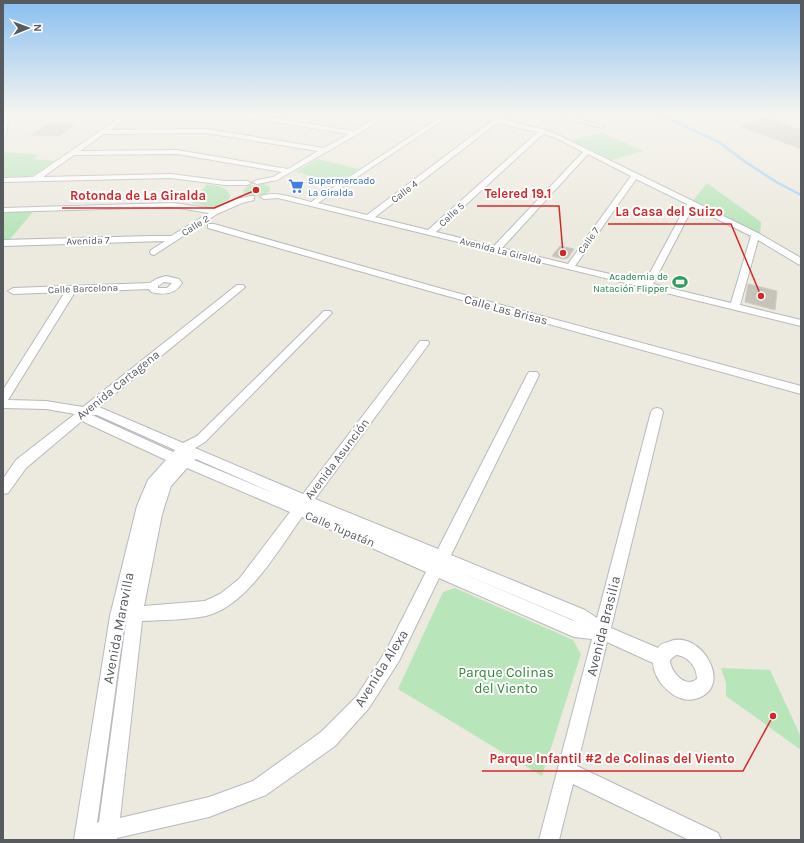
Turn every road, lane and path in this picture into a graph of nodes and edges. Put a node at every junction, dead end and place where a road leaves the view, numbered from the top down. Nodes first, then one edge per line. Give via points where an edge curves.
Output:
1 (107, 153) edge
2 (185, 153) edge
3 (318, 153) edge
4 (389, 153) edge
5 (453, 153) edge
6 (518, 153) edge
7 (585, 153) edge
8 (592, 153) edge
9 (72, 154) joint
10 (288, 171) junction
11 (635, 175) junction
12 (34, 179) junction
13 (3, 180) edge
14 (225, 183) junction
15 (247, 184) junction
16 (275, 188) junction
17 (238, 195) junction
18 (690, 203) junction
19 (312, 204) junction
20 (3, 210) edge
21 (216, 212) junction
22 (369, 218) junction
23 (211, 226) dead end
24 (430, 233) junction
25 (756, 236) junction
26 (173, 239) junction
27 (3, 243) edge
28 (496, 249) junction
29 (154, 252) dead end
30 (801, 262) edge
31 (570, 266) junction
32 (153, 286) dead end
33 (648, 286) junction
34 (240, 287) dead end
35 (72, 288) junction
36 (13, 291) dead end
37 (735, 307) junction
38 (327, 313) dead end
39 (801, 323) edge
40 (424, 343) dead end
41 (533, 375) dead end
42 (801, 390) edge
43 (3, 399) edge
44 (3, 404) edge
45 (85, 412) junction
46 (658, 412) dead end
47 (188, 452) junction
48 (3, 489) edge
49 (302, 506) junction
50 (438, 563) junction
51 (135, 613) junction
52 (118, 616) junction
53 (602, 632) junction
54 (661, 658) dead end
55 (567, 771) junction
56 (107, 836) edge
57 (84, 838) edge
58 (549, 840) edge
59 (711, 840) edge

1 - 9 street
2 - 10 street
3 - 10 street
4 - 19 street
5 - 22 street, Calle 4
6 - 24 street, Calle 5
7 - 28 street
8 - 11 street
9 - 12 street
10 - 16 street
11 - 18 street
11 - 31 street, Calle 7
12 - 13 street
12 - 14 street via 171,176
14 - 15 street
14 - 17 street
15 - 16 street, Avenida La Giralda via 266,183
15 - 17 street
16 - 17 street via 264,197
16 - 19 street, Avenida La Giralda
17 - 21 street, Calle 2
18 - 25 street
18 - 33 street
19 - 22 street, Avenida La Giralda
20 - 21 street via 173,205
21 - 26 street, Calle 2
22 - 24 street, Avenida La Giralda
23 - 42 street, Calle Las Brisas
24 - 28 street, Avenida La Giralda
25 - 30 street
25 - 37 street
26 - 27 street, Avenida 7
26 - 29 street, Calle 2
28 - 31 street, Avenida La Giralda
31 - 33 street, Avenida La Giralda
32 - 35 street, Calle Barcelona
33 - 37 street, Avenida La Giralda
34 - 45 street, Avenida Cartagena
35 - 36 street, Calle Barcelona
35 - 43 street
37 - 39 street, Avenida La Giralda
38 - 47 street, Avenida Maravilla
40 - 49 street, Avenida Asunción
41 - 50 street, Avenida Alexa
44 - 45 street via 46,405
45 - 47 street, Calle Tupatán via 88,419
45 - 48 street, Avenida Cartagena via 21,464
46 - 53 street, Avenida Brasilia
47 - 49 street, Calle Tupatán
47 - 51 street, Avenida Maravilla via 166,484 157,505
47 - 52 street, Avenida Maravilla via 153,484 144,506
49 - 50 street, Calle Tupatán
49 - 51 street, Avenida Asunción via 244,584 226,599 206,608
50 - 53 street, Calle Tupatán via 574,629
50 - 56 street, Avenida Alexa via 393,655 363,702 328,739 260,788 209,807
51 - 52 street, Avenida Asunción
51 - 56 street, Avenida Maravilla
52 - 57 street, Avenida Maravilla
53 - 54 street, Calle Tupatán
53 - 55 street, Avenida Brasilia
55 - 58 street, Avenida Brasilia
55 - 59 street
56 - 57 street, Avenida Alexa

